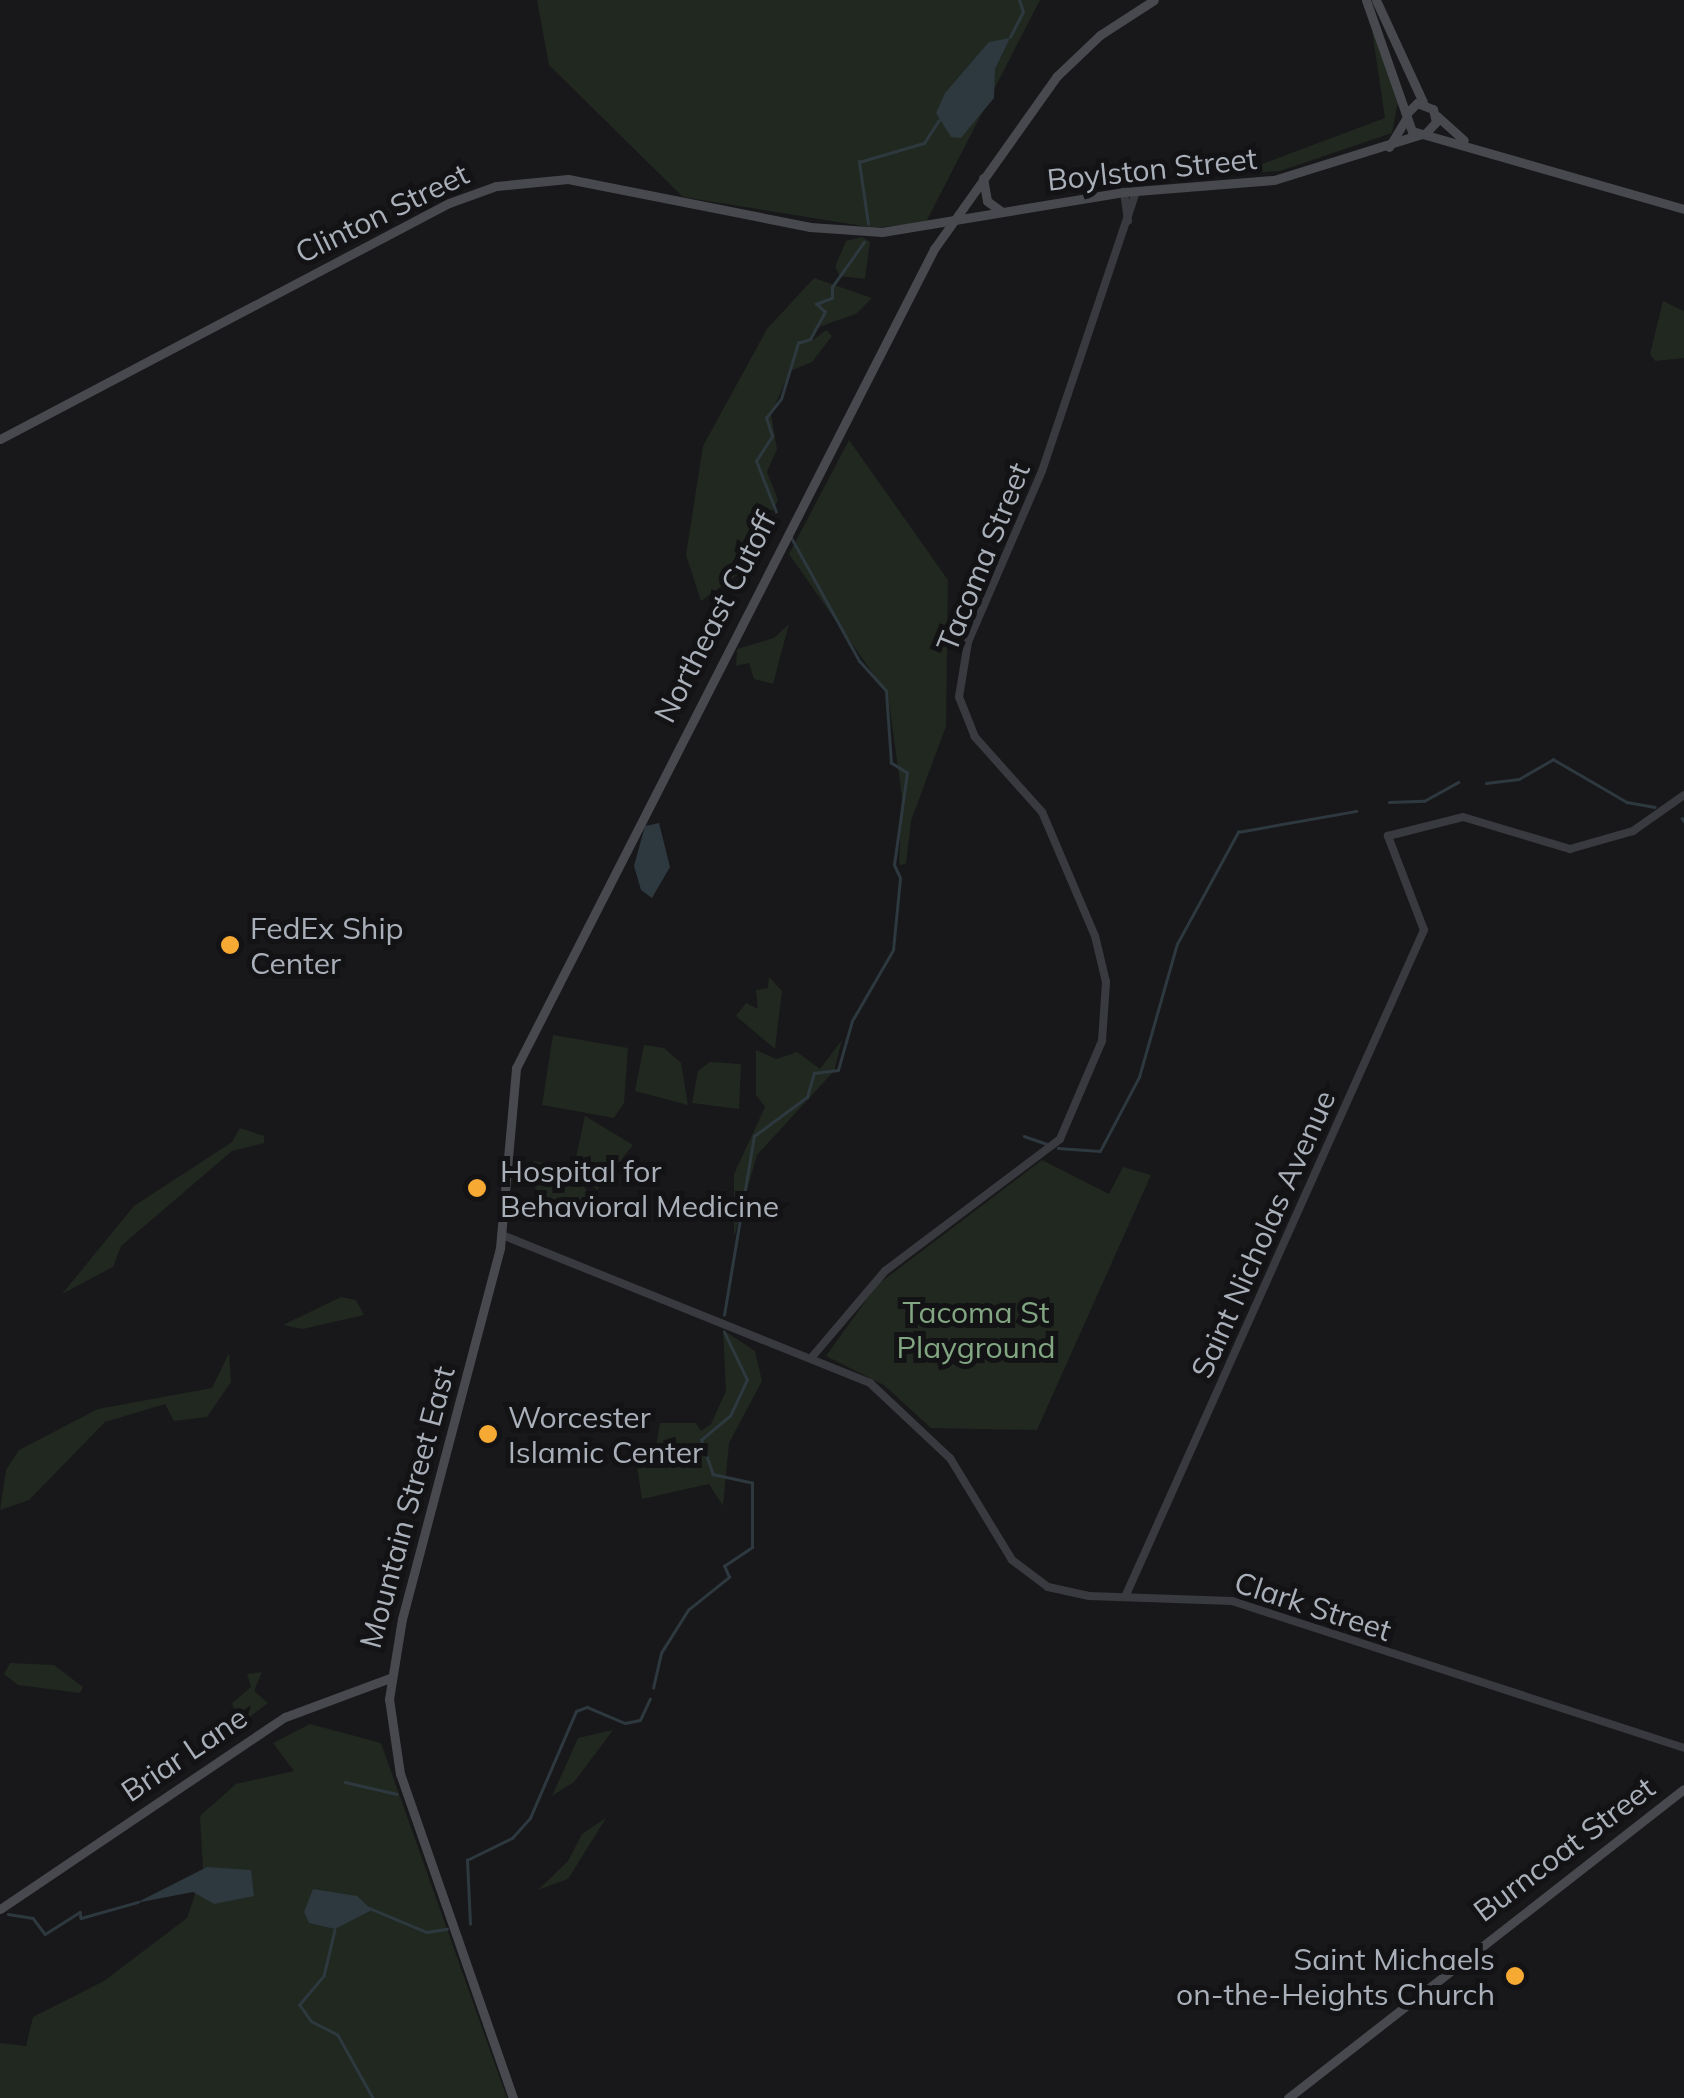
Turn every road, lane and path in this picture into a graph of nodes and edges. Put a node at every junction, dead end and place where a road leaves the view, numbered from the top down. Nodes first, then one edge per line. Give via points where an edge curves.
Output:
1 (1154, 0) edge
2 (1366, 0) edge
3 (1376, 0) edge
4 (1379, 19) junction
5 (1423, 102) junction
6 (1437, 114) junction
7 (1406, 118) junction
8 (1423, 134) junction
9 (1474, 148) junction
10 (1388, 150) junction
11 (983, 178) junction
12 (1130, 192) junction
13 (1684, 208) edge
14 (1005, 213) junction
15 (949, 224) junction
16 (920, 228) junction
17 (934, 249) junction
18 (0, 439) edge
19 (1684, 795) edge
20 (528, 1035) joint
21 (502, 1234) junction
22 (812, 1357) junction
23 (1126, 1596) junction
24 (390, 1678) junction
25 (1684, 1748) edge
26 (1684, 1790) edge
27 (0, 1909) edge
28 (513, 2098) edge
29 (1288, 2098) edge

1 - 11 main road, Northeast Cutoff via 1080,52
2 - 4 main road
3 - 4 main road
4 - 5 main road
4 - 7 main road
5 - 6 main road
5 - 7 main road
6 - 8 main road
6 - 9 main road
7 - 8 main road
7 - 10 main road
8 - 9 main road
8 - 10 main road, Boylston Street
9 - 13 main road
10 - 12 main road, Boylston Street via 1274,180
11 - 14 main road via 987,201
11 - 15 main road, Northeast Cutoff
12 - 14 main road, Boylston Street
12 - 22 street, Tacoma Street via 1128,221 1006,565 968,642 959,697 975,738 1042,812 1096,936 1106,982 1102,1041 1060,1139 869,1285
14 - 15 main road, Boylston Street
15 - 16 main road, Boylston Street
15 - 17 main road, Northeast Cutoff
16 - 17 main road
16 - 18 main road, Clinton Street via 810,227 581,181 512,183 449,203
17 - 20 main road, Northeast Cutoff
19 - 23 street, Saint Nicholas Avenue via 1643,826 1578,848 1544,846 1499,824 1457,816 1388,836 1424,930
20 - 21 main road, Mountain Street East via 510,1097
21 - 22 street, Clark Street
21 - 24 main road, Mountain Street East
22 - 23 street, Clark Street via 870,1382 917,1421 965,1476 1005,1551 1031,1577 1066,1593
23 - 25 street, Clark Street via 1233,1601
24 - 27 main road, Briar Lane via 285,1718
24 - 28 main road, Mountain Street East via 400,1774
26 - 29 main road, Burncoat Street

